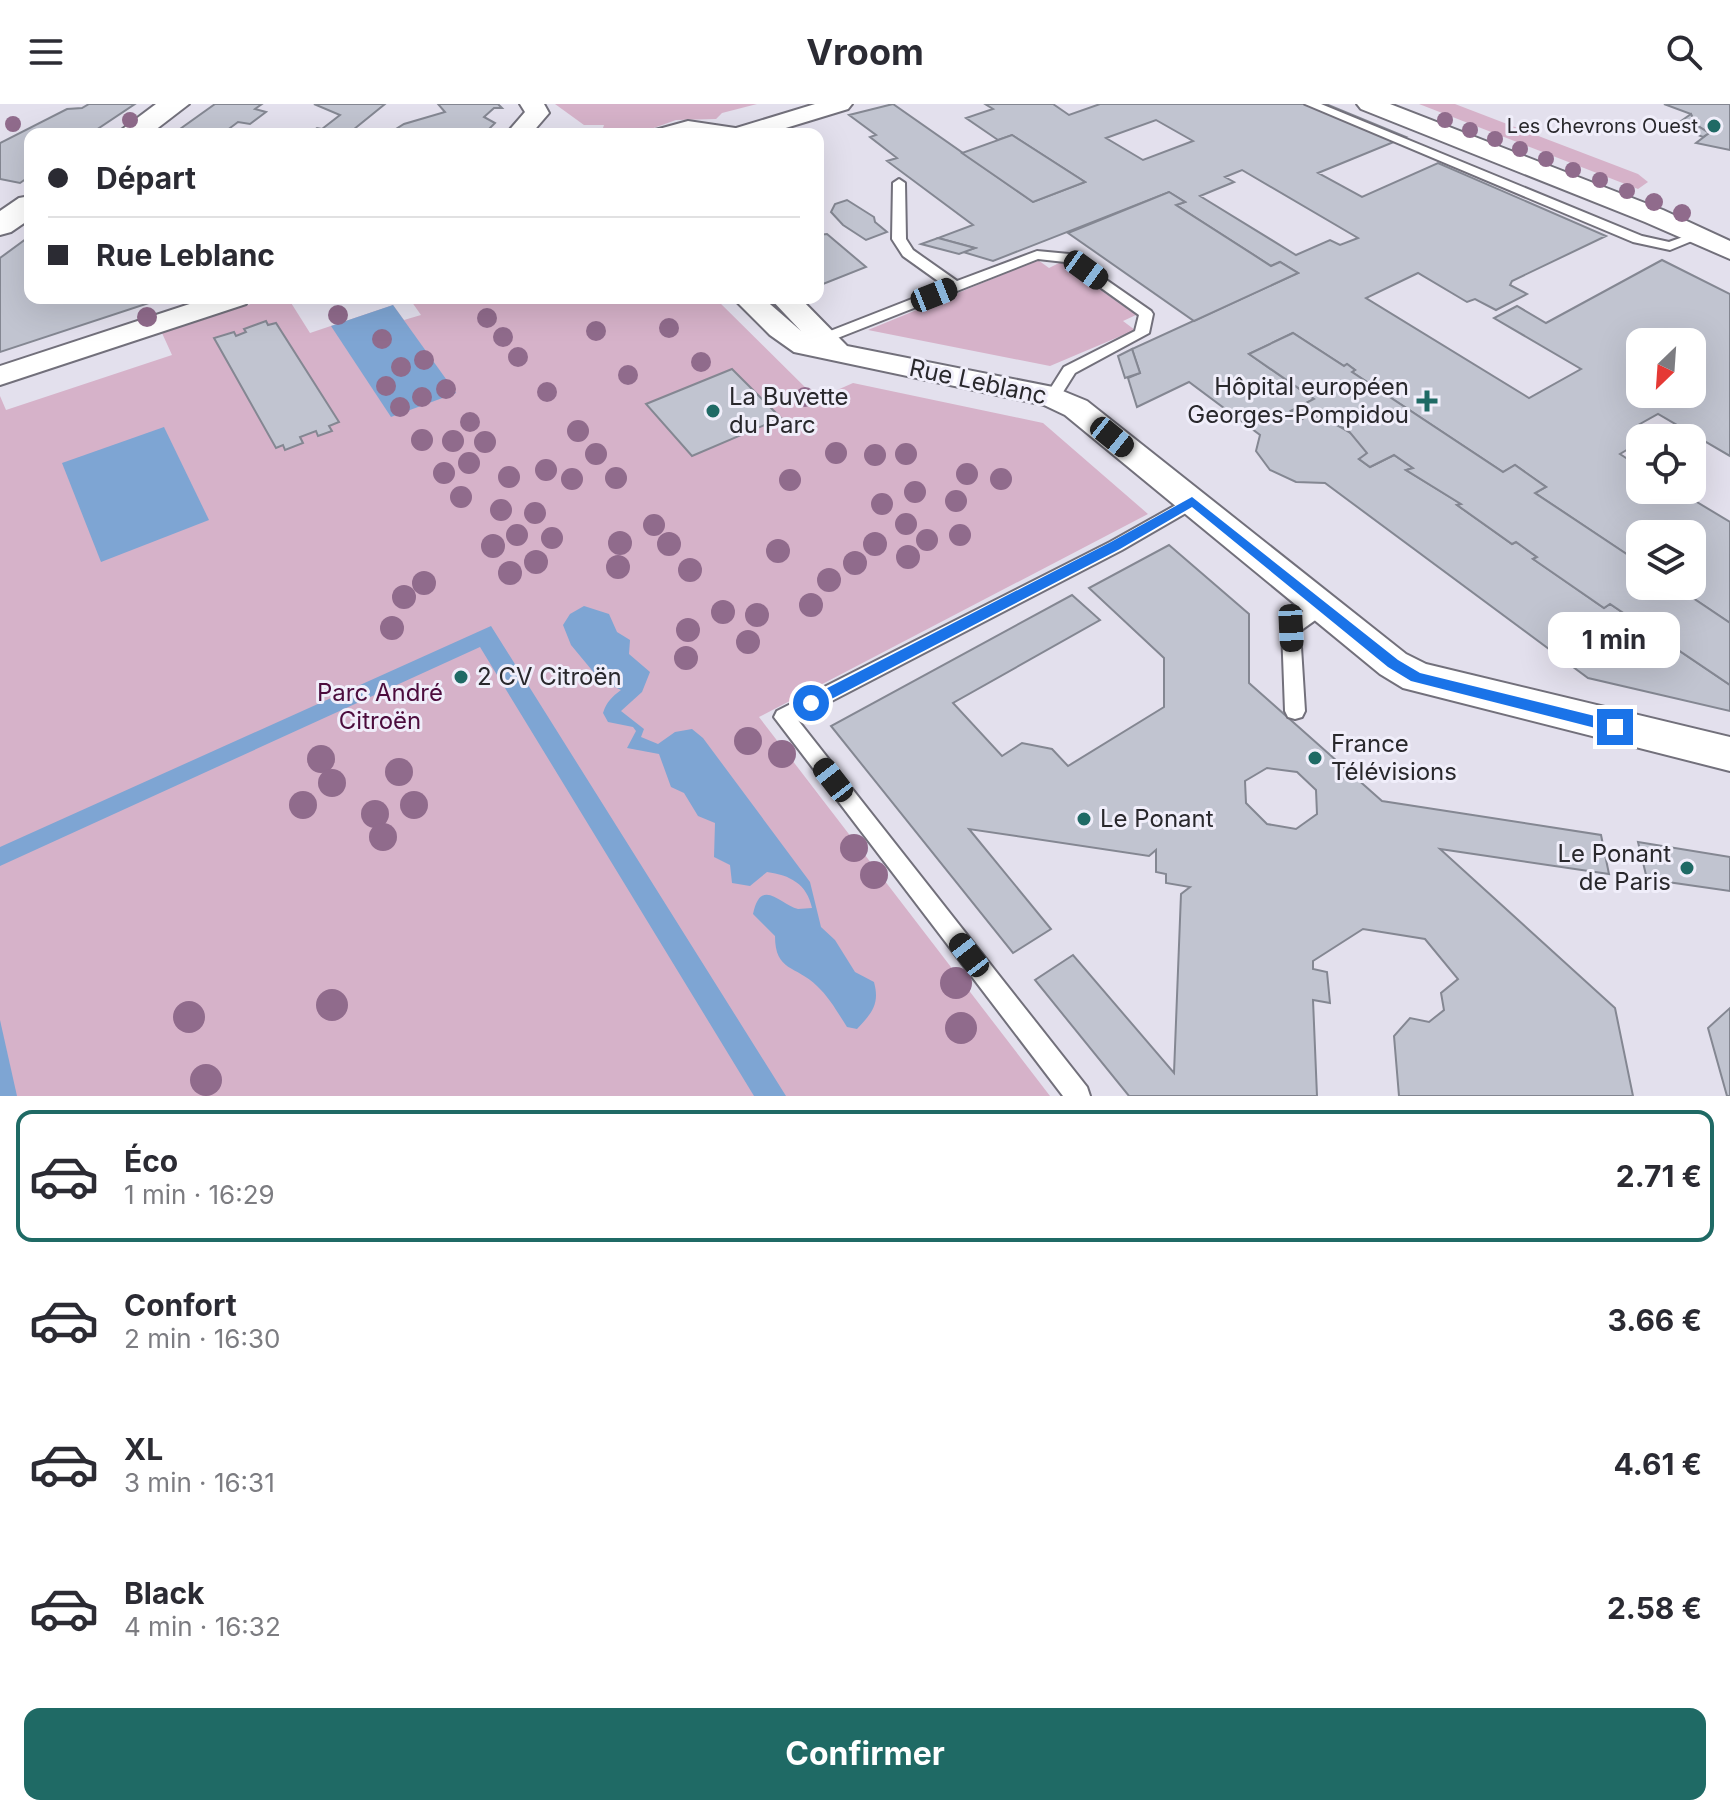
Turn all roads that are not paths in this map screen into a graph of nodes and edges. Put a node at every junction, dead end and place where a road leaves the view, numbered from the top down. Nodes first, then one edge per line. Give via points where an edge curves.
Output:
1 (175, 104) edge
2 (532, 104) edge
3 (840, 104) edge
4 (1311, 104) edge
5 (1369, 104) edge
6 (140, 128) edge
7 (523, 128) edge
8 (673, 128) edge
9 (708, 128) edge
10 (759, 128) edge
11 (899, 183) dead end
12 (24, 209) edge
13 (0, 225) edge
14 (1718, 241) edge
15 (956, 287) junction
16 (218, 304) edge
17 (753, 304) edge
18 (790, 304) edge
19 (834, 346) junction
20 (0, 376) edge
21 (1053, 397) junction
22 (1192, 502) junction
23 (1322, 606) junction
24 (1295, 711) dead end
25 (1730, 754) edge
26 (1078, 1096) edge

1 - 6 street
2 - 7 street via 537,113
3 - 10 street
4 - 14 lane via 1638,239 1670,246
5 - 14 street
8 - 9 lane
11 - 15 lane via 899,239 908,253
12 - 13 street
15 - 19 lane
15 - 21 lane via 1037,255 1069,258 1146,314 1142,333 1069,370
16 - 20 street
17 - 19 street, Rue Leblanc via 804,346
18 - 19 street
19 - 21 street, Rue Leblanc
21 - 22 street, Rue Leblanc via 1076,408
22 - 23 street, Rue Leblanc
22 - 26 lane via 784,717
23 - 24 lane via 1291,628
23 - 25 street, Rue Leblanc via 1416,677

